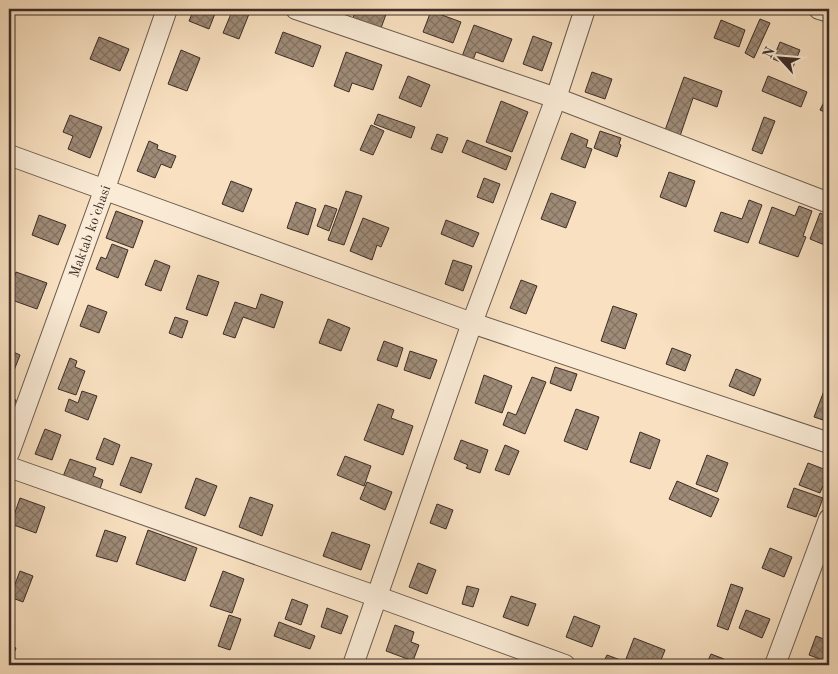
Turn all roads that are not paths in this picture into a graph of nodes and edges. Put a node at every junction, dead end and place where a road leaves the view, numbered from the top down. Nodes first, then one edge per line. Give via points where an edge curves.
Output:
1 (167, 9) edge
2 (296, 9) edge
3 (585, 9) edge
4 (820, 9) edge
5 (829, 12) edge
6 (556, 98) junction
7 (9, 155) edge
8 (104, 191) junction
9 (829, 203) edge
10 (472, 323) junction
11 (829, 443) edge
12 (9, 453) edge
13 (9, 467) edge
14 (829, 519) edge
15 (378, 597) junction
16 (353, 665) edge
17 (565, 665) edge
18 (775, 665) edge

1 - 8 street, Maktab ko'chasi
2 - 6 street
3 - 6 street
4 - 5 street
6 - 9 street
6 - 10 street
7 - 8 street
8 - 10 street
8 - 12 street, Maktab ko'chasi
10 - 11 street
10 - 15 street
13 - 15 street
14 - 18 street
15 - 16 street
15 - 17 street

